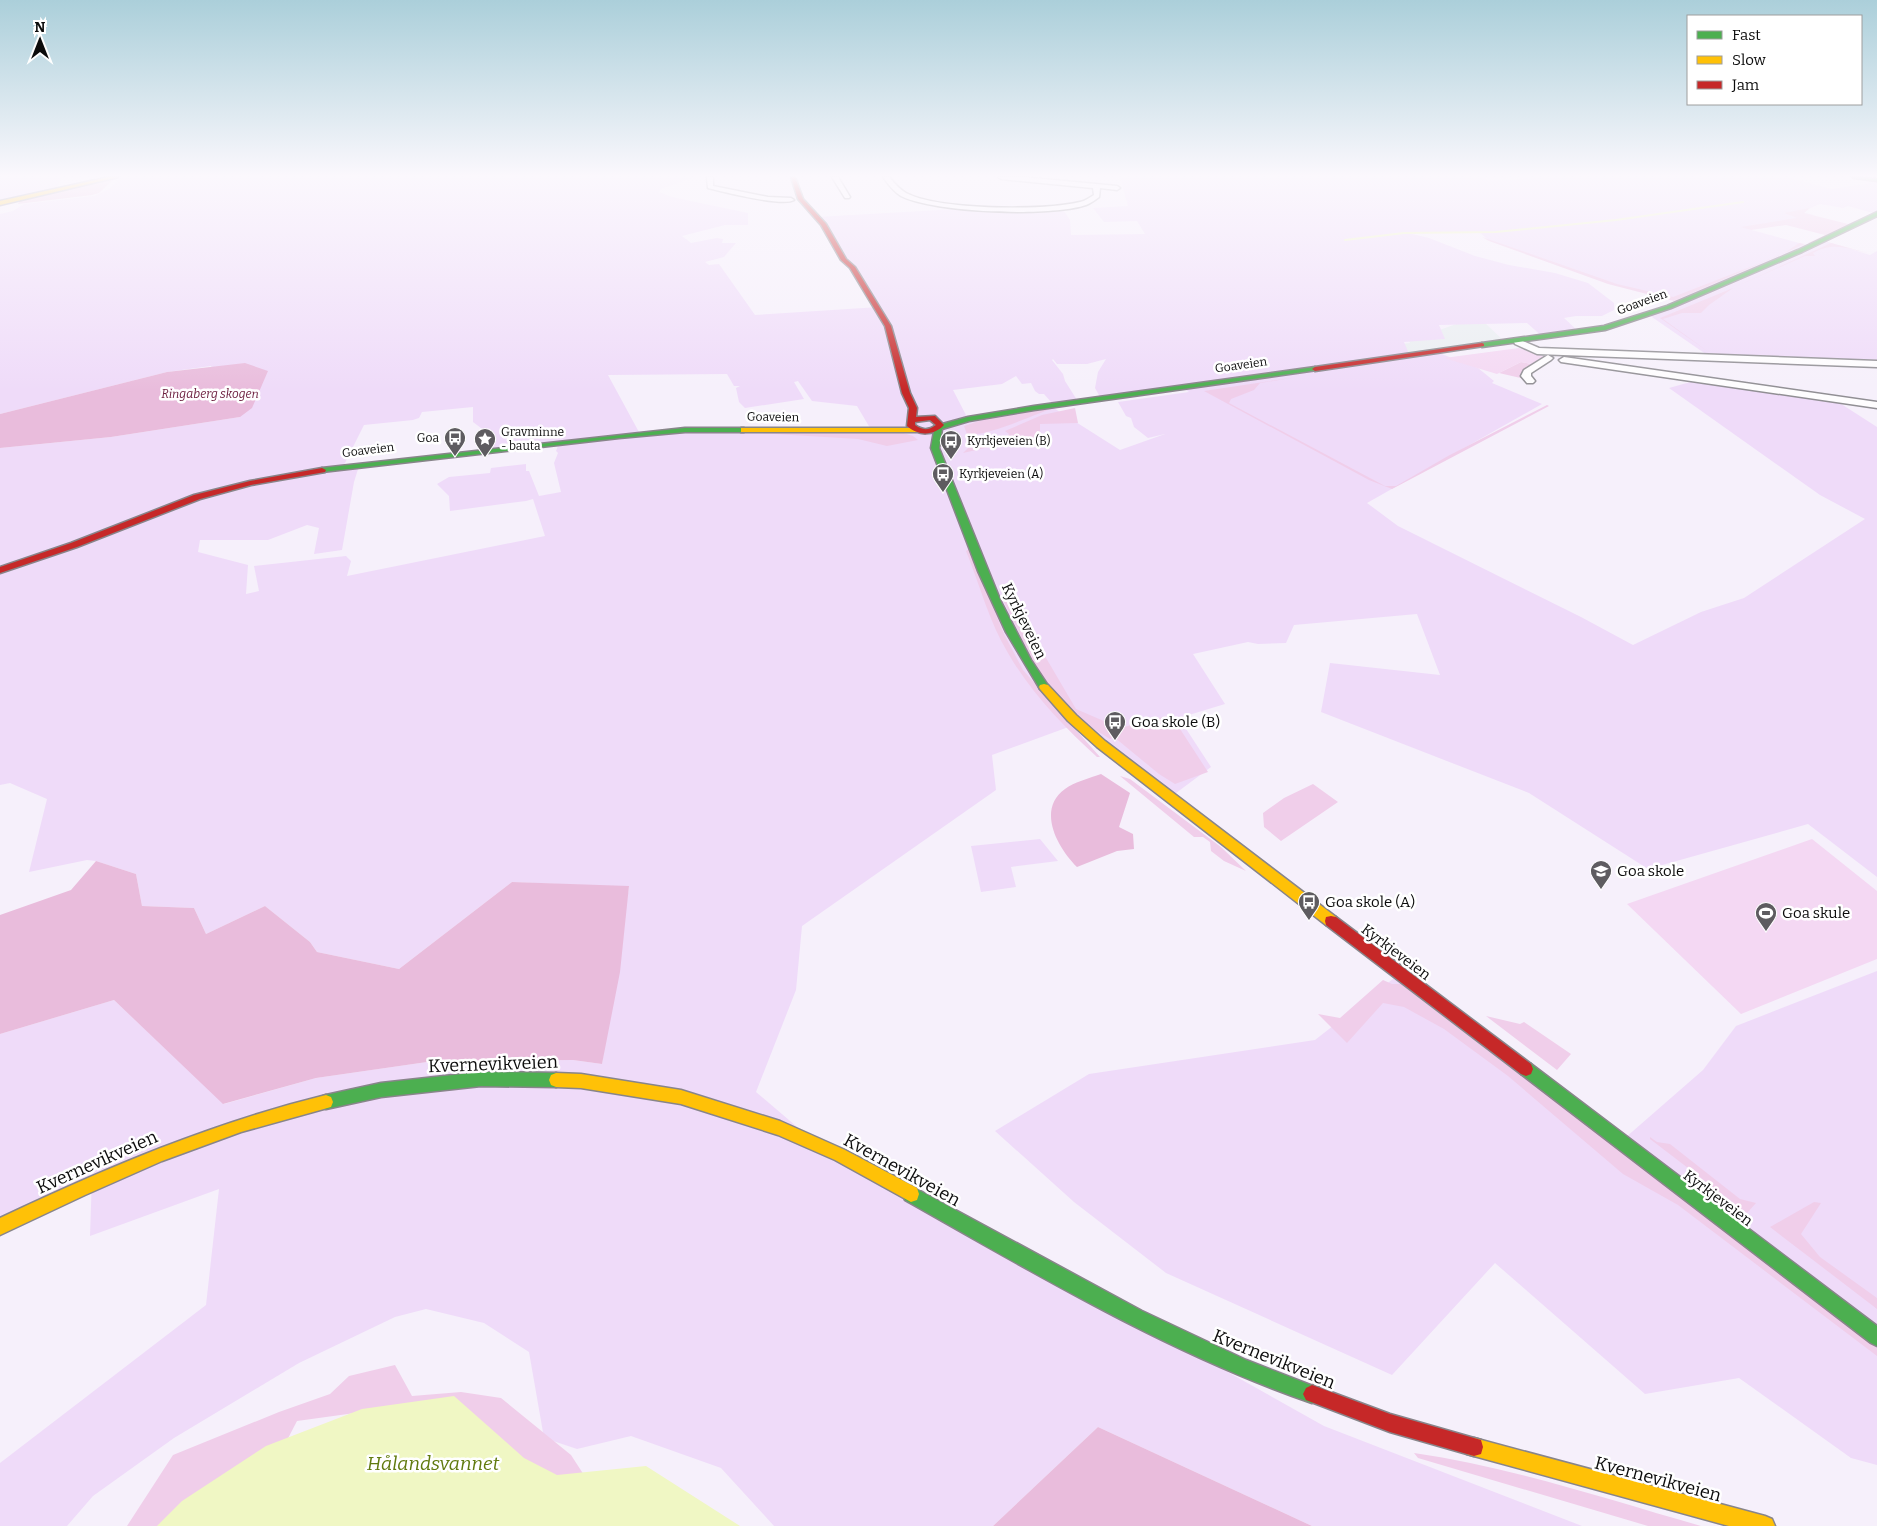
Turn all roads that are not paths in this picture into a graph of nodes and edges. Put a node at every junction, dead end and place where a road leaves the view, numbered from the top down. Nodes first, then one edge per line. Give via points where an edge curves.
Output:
1 (837, 248) edge
2 (1806, 248) edge
3 (1518, 342) junction
4 (1537, 351) junction
5 (1548, 358) junction
6 (1877, 364) edge
7 (1530, 381) dead end
8 (1877, 406) edge
9 (913, 408) junction
10 (935, 423) junction
11 (915, 426) junction
12 (935, 448) junction
13 (0, 570) edge
14 (0, 1227) edge
15 (1877, 1337) edge
16 (1765, 1526) edge

1 - 9 main road via 888,326
2 - 3 main road, Goaveien via 1670,307 1605,328
3 - 4 street
3 - 10 main road, Goaveien
4 - 5 street
4 - 6 street
5 - 7 street via 1527,372
5 - 8 street
9 - 10 main road
9 - 11 main road
10 - 11 main road, Goaveien via 929,432
10 - 12 main road
11 - 12 main road, Kyrkjeveien
11 - 13 main road, Goaveien via 832,431 714,429 661,432 283,476 197,498
12 - 15 main road, Kyrkjeveien via 1016,644 1040,683 1074,721
14 - 16 main road, Kvernevikveien via 187,1142 242,1123 349,1095 485,1078 616,1083 672,1093 732,1110 831,1150 1068,1283 1255,1374 1397,1425

